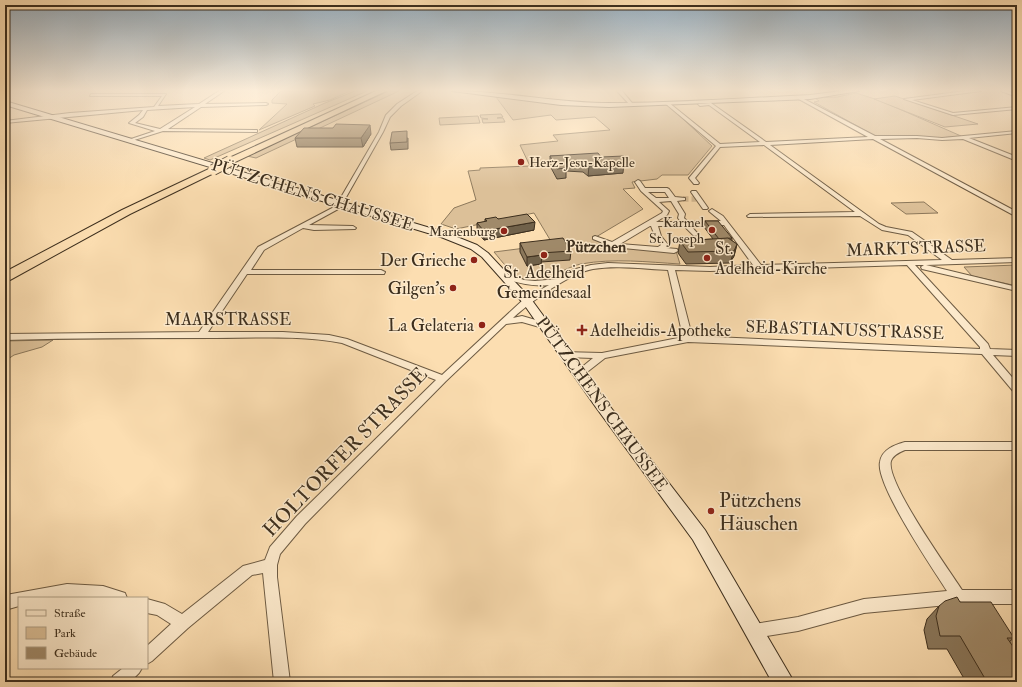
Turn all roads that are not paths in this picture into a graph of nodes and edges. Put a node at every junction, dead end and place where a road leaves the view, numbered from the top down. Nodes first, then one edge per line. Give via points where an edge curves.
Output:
1 (72, 123) edge
2 (131, 123) edge
3 (174, 123) edge
4 (303, 123) edge
5 (313, 123) edge
6 (384, 123) edge
7 (691, 123) edge
8 (737, 123) edge
9 (846, 123) edge
10 (162, 131) junction
11 (255, 131) dead end
12 (1016, 132) edge
13 (873, 138) junction
14 (964, 138) junction
15 (130, 140) junction
16 (767, 144) junction
17 (719, 146) junction
18 (1016, 158) edge
19 (211, 166) junction
20 (638, 182) dead end
21 (696, 183) dead end
22 (643, 190) junction
23 (698, 195) dead end
24 (656, 200) junction
25 (672, 200) junction
26 (683, 200) tunnel mouth
27 (341, 203) junction
28 (665, 214) junction
29 (862, 214) junction
30 (750, 216) dead end
31 (1017, 216) edge
32 (726, 223) junction
33 (651, 224) junction
34 (672, 224) junction
35 (687, 224) junction
36 (302, 226) junction
37 (353, 228) dead end
38 (695, 234) dead end
39 (595, 238) dead end
40 (614, 245) junction
41 (1017, 260) edge
42 (950, 262) junction
43 (909, 263) junction
44 (5, 267) edge
45 (671, 268) junction
46 (759, 268) junction
47 (246, 272) junction
48 (381, 272) dead end
49 (504, 275) junction
50 (5, 277) edge
51 (561, 280) junction
52 (1017, 289) edge
53 (527, 301) junction
54 (504, 322) junction
55 (543, 325) junction
56 (202, 335) junction
57 (5, 337) edge
58 (688, 339) junction
59 (985, 352) junction
60 (1017, 353) edge
61 (565, 354) junction
62 (602, 356) junction
63 (579, 374) junction
64 (443, 379) junction
65 (1017, 389) edge
66 (1017, 446) edge
67 (270, 565) junction
68 (29, 597) edge
69 (116, 597) edge
70 (958, 597) junction
71 (1017, 597) edge
72 (18, 599) edge
73 (5, 604) edge
74 (148, 606) edge
75 (183, 622) junction
76 (754, 631) junction
77 (148, 655) edge
78 (133, 669) edge
79 (119, 682) edge
80 (282, 682) edge
81 (784, 682) edge

1 - 15 street, PÜTZCHENS CHAUSSEE
2 - 10 street
3 - 10 street
4 - 19 highway
5 - 19 highway, bridge via 230,161
6 - 27 street
7 - 17 street
8 - 16 street
9 - 13 street
10 - 11 street
10 - 15 street
12 - 14 street
13 - 14 street
13 - 16 street
13 - 31 street
14 - 18 street
15 - 27 street, PÜTZCHENS CHAUSSEE
16 - 17 street
16 - 29 street
17 - 21 street via 692,178
19 - 44 highway via 115,210
19 - 50 highway
20 - 22 street
22 - 24 street
22 - 25 street via 666,190
23 - 32 street via 709,210
24 - 25 street
24 - 28 street via 666,211
25 - 26 street
25 - 35 street
27 - 36 street
27 - 49 street, PÜTZCHENS CHAUSSEE via 444,234 474,248 493,262
28 - 33 street
28 - 34 street
29 - 30 street
29 - 42 street via 884,229 915,236
32 - 35 street
32 - 46 street
33 - 34 street
33 - 40 street
33 - 40 street via 667,248
34 - 35 street
35 - 38 street
36 - 37 street
36 - 47 street via 261,250
39 - 40 street
41 - 42 street, MARKTSTRASSE
42 - 43 street, MARKTSTRASSE
43 - 46 street, MARKTSTRASSE
43 - 52 street
43 - 59 street via 984,346
45 - 46 street, MARKTSTRASSE
45 - 51 street, MARKTSTRASSE via 598,265 575,272
45 - 58 street
47 - 48 street
47 - 56 street
49 - 51 street via 530,284
49 - 53 street, PÜTZCHENS CHAUSSEE
51 - 53 street, HOLTORFER STRASSE
53 - 54 street, HOLTORFER STRASSE
53 - 55 street, PÜTZCHENS CHAUSSEE
54 - 55 street via 522,319
54 - 64 street, HOLTORFER STRASSE
55 - 61 street, PÜTZCHENS CHAUSSEE
56 - 57 street, MAARSTRASSE
56 - 64 street, MAARSTRASSE via 289,335 329,338
58 - 59 street, SEBASTIANUSSTRASSE
58 - 62 street, SEBASTIANUSSTRASSE
59 - 60 street, SEBASTIANUSSTRASSE
59 - 65 street
61 - 62 street, SEBASTIANUSSTRASSE
61 - 63 street, PÜTZCHENS CHAUSSEE
62 - 63 street, SEBASTIANUSSTRASSE
63 - 76 street, PÜTZCHENS CHAUSSEE via 699,535
64 - 67 street, HOLTORFER STRASSE via 301,520 275,551
66 - 70 street via 905,446 894,450 885,462 885,470 896,497
67 - 75 street via 248,570
67 - 80 street, HOLTORFER STRASSE
68 - 69 street via 67,591
70 - 71 street
70 - 76 street via 864,606 798,624
72 - 73 street
74 - 75 street
75 - 77 street
76 - 81 street, PÜTZCHENS CHAUSSEE
78 - 79 street

